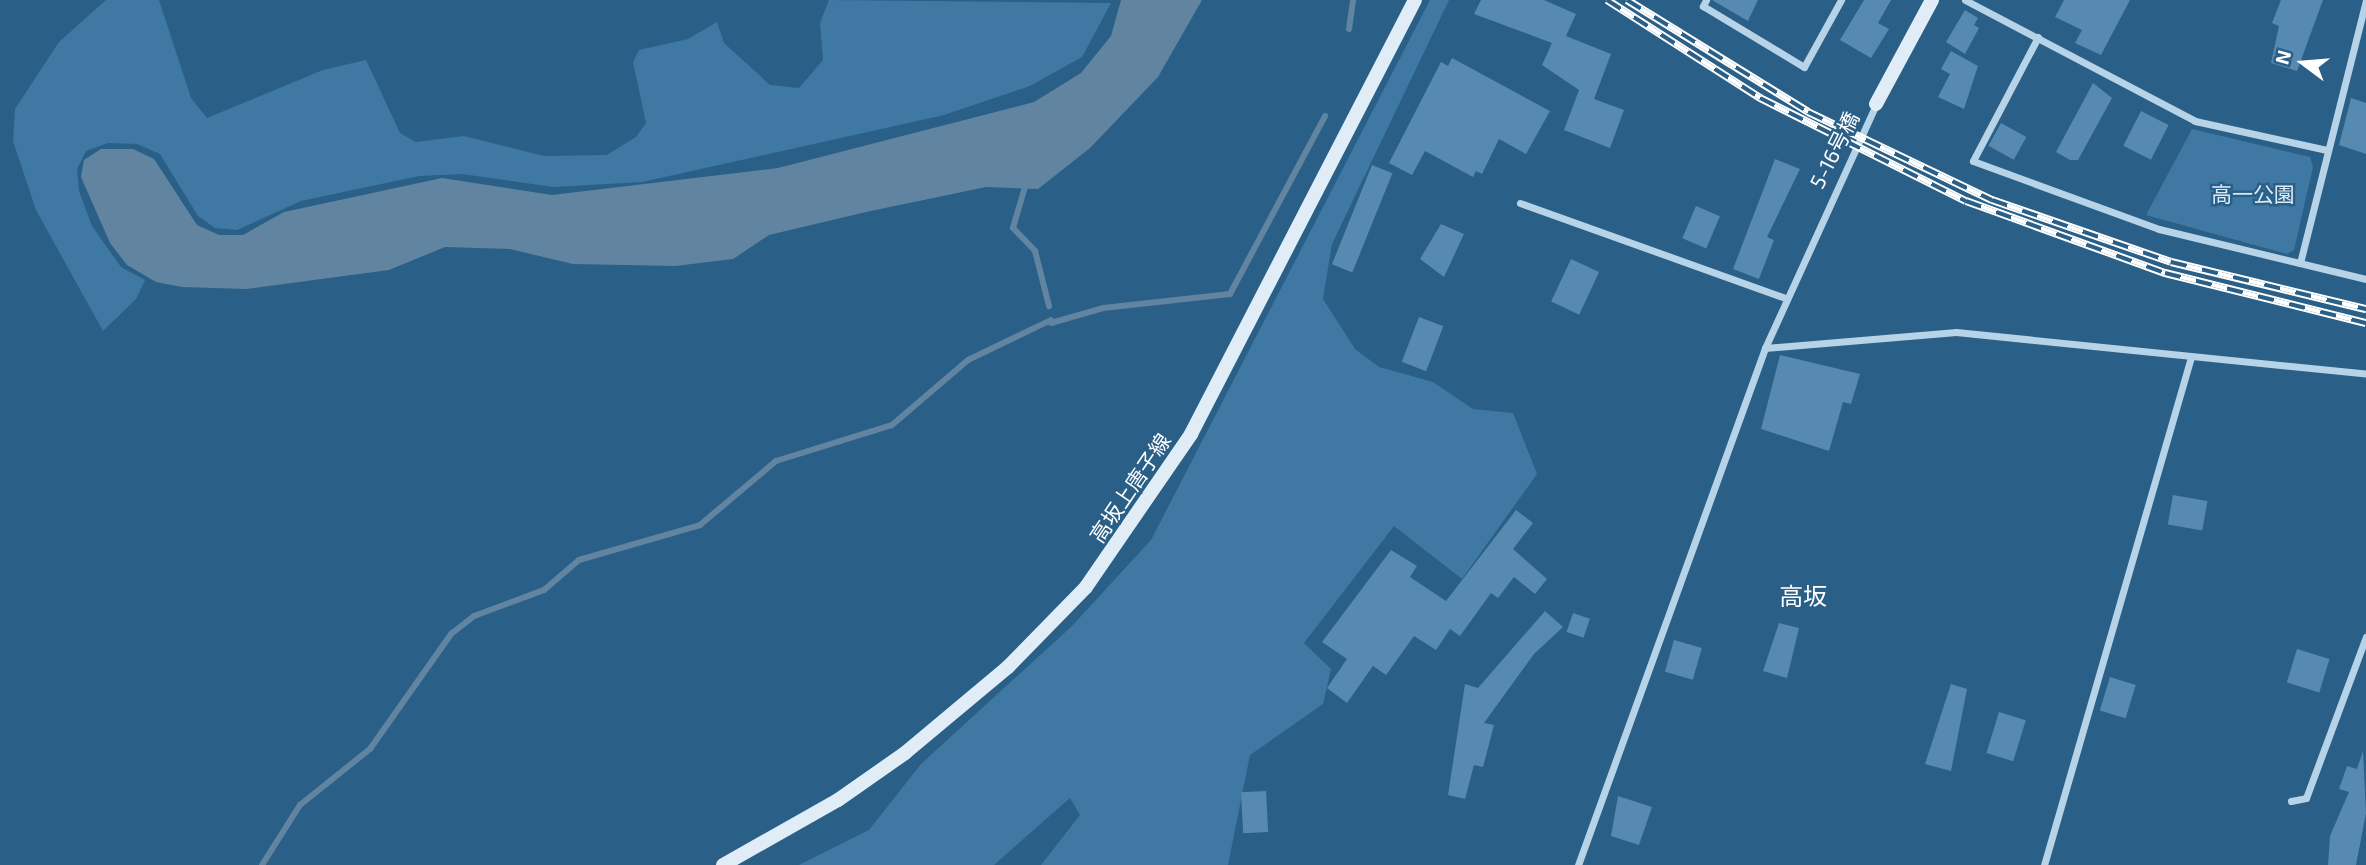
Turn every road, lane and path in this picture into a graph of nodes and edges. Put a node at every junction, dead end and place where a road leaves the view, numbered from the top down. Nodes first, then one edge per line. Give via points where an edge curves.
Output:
1 (1415, 0) edge
2 (1706, 0) edge
3 (1841, 0) edge
4 (1932, 0) edge
5 (1965, 0) edge
6 (2365, 0) edge
7 (2038, 37) junction
8 (1876, 104) joint
9 (2327, 150) junction
10 (1520, 203) dead end
11 (2300, 263) junction
12 (2366, 279) edge
13 (1786, 298) junction
14 (1765, 348) junction
15 (2191, 357) junction
16 (2366, 374) edge
17 (2366, 637) edge
18 (2291, 801) dead end
19 (723, 865) edge
20 (1578, 865) edge
21 (2044, 865) edge

1 - 19 main road, 高坂上唐子線 via 1191,434 1086,587 1008,667 905,752 838,800
2 - 3 street via 1703,6 1804,67
4 - 8 main road
5 - 7 street
6 - 9 street
7 - 9 street via 2194,121
7 - 11 street via 1973,161 2075,204
8 - 13 street, 5-16号橋 via 1822,212
9 - 11 street
10 - 13 street
11 - 12 street
13 - 14 street, 5-16号橋
14 - 15 street via 1956,332
14 - 20 street, 5-16号橋
15 - 16 street
15 - 21 street
17 - 18 street via 2306,798

